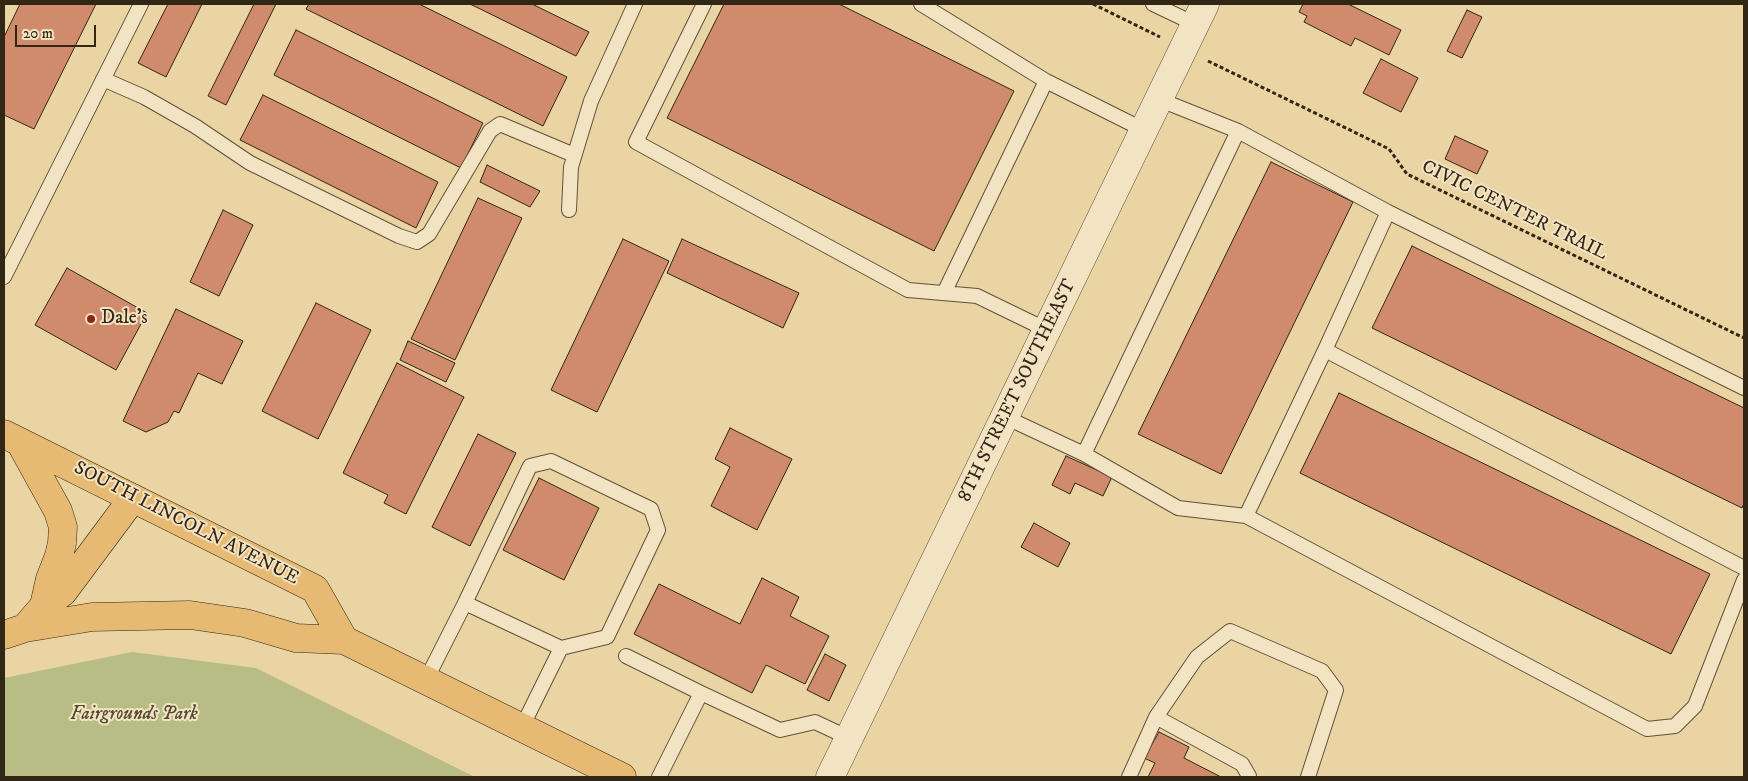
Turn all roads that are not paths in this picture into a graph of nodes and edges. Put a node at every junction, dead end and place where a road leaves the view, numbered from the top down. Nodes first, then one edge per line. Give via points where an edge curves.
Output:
1 (141, 4) edge
2 (634, 4) edge
3 (704, 4) edge
4 (921, 4) edge
5 (1153, 4) edge
6 (1200, 14) edge
7 (103, 79) junction
8 (1046, 81) junction
9 (1158, 99) junction
10 (1144, 130) junction
11 (1238, 131) junction
12 (574, 155) junction
13 (569, 210) dead end
14 (1388, 212) junction
15 (4, 277) edge
16 (944, 293) junction
17 (1047, 330) junction
18 (1325, 350) junction
19 (1744, 388) edge
20 (1005, 417) junction
21 (12, 438) edge
22 (1084, 454) junction
23 (133, 498) junction
24 (1246, 516) junction
25 (1744, 568) edge
26 (1744, 580) edge
27 (464, 603) junction
28 (44, 606) junction
29 (14, 632) edge
30 (344, 640) junction
31 (561, 648) junction
32 (626, 656) dead end
33 (426, 680) junction
34 (701, 693) junction
35 (1156, 717) junction
36 (522, 727) junction
37 (849, 738) junction
38 (622, 777) edge
39 (659, 777) edge
40 (830, 777) edge
41 (1129, 777) edge
42 (1249, 777) edge
43 (1308, 777) edge

1 - 7 lane
2 - 12 lane via 591,101
3 - 16 lane via 636,142 908,290
4 - 8 lane
5 - 6 lane
6 - 9 street, 8TH STREET SOUTHEAST
7 - 12 lane via 178,116 250,163 417,242 429,234 490,131 500,124
7 - 15 lane
8 - 10 lane
8 - 16 lane
9 - 10 street, 8TH STREET SOUTHEAST
9 - 11 lane
10 - 17 street, 8TH STREET SOUTHEAST
11 - 14 lane
11 - 22 lane
12 - 13 lane via 570,167
14 - 18 lane
14 - 19 lane
16 - 17 lane via 978,296
17 - 20 street, 8TH STREET SOUTHEAST
18 - 24 lane
18 - 25 lane
20 - 22 lane
20 - 37 street, 8TH STREET SOUTHEAST
21 - 23 highway, SOUTH LINCOLN AVENUE
21 - 28 highway via 58,511 63,527 59,556
22 - 24 lane via 1178,508
23 - 28 highway via 62,592
23 - 30 highway, SOUTH LINCOLN AVENUE via 315,589
24 - 26 lane via 1647,729 1675,726 1695,706
27 - 31 lane
27 - 31 lane via 530,466 551,461 651,509 658,530 607,637
27 - 33 lane
28 - 29 highway
29 - 30 highway via 92,617 190,615 245,623 296,638
30 - 33 highway
31 - 36 lane
32 - 34 lane
33 - 36 highway
34 - 37 lane via 780,730 815,722
34 - 39 lane
35 - 41 lane
35 - 42 lane via 1242,764
35 - 43 lane via 1197,657 1230,631 1322,671 1336,690
36 - 38 highway
37 - 40 street, 8TH STREET SOUTHEAST

